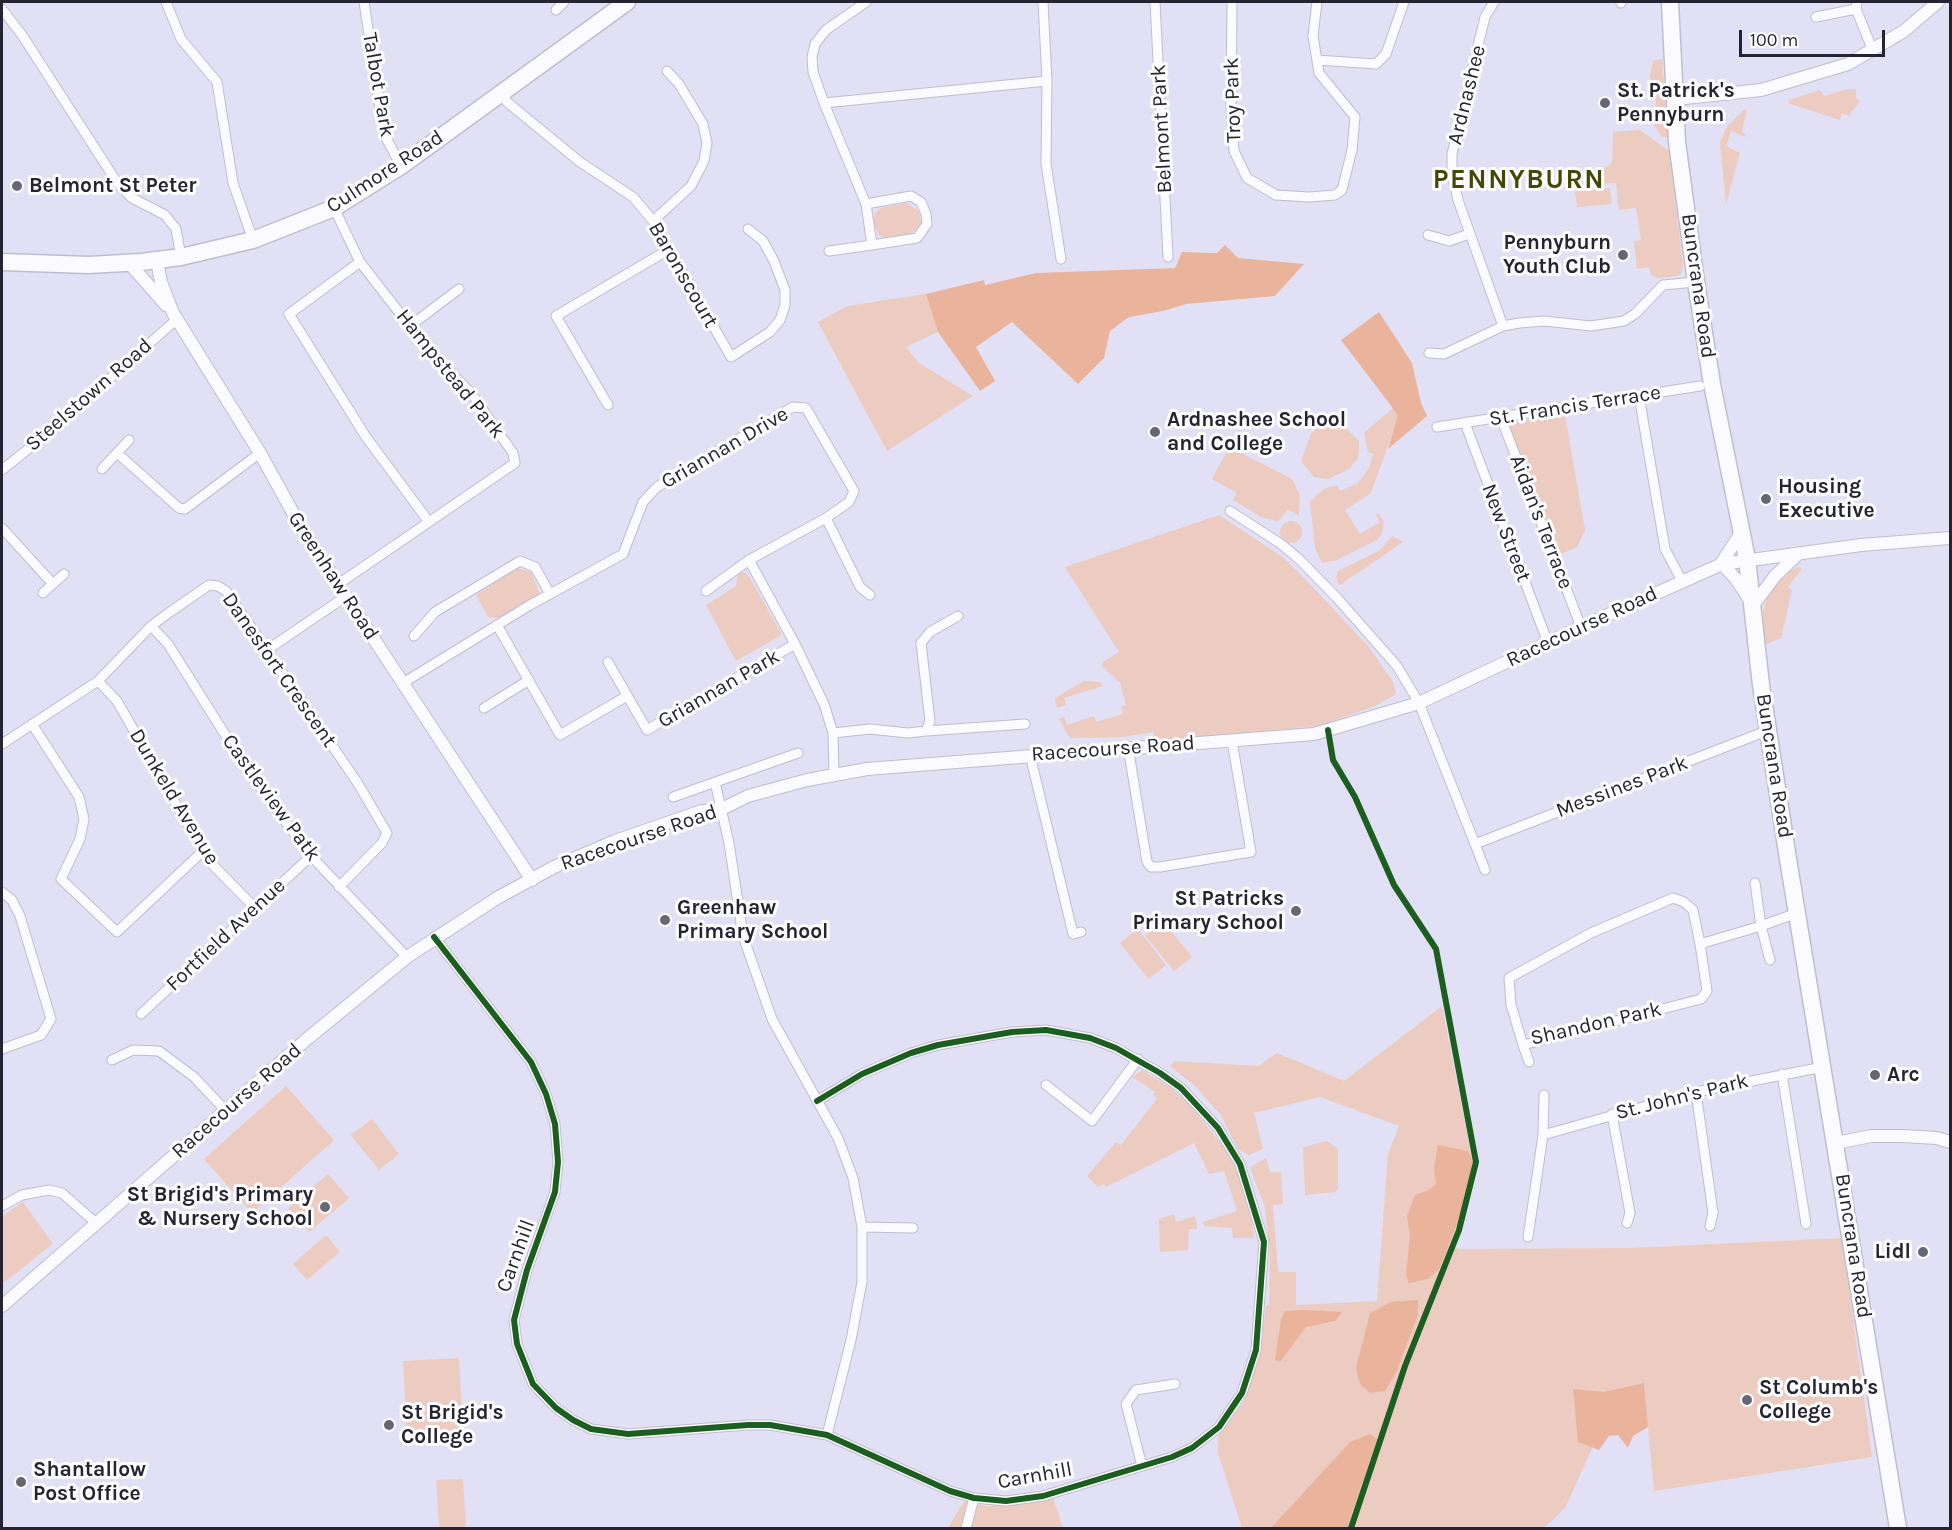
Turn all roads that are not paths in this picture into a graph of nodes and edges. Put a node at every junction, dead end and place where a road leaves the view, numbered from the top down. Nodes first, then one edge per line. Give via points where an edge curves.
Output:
1 (166, 2) edge
2 (363, 2) edge
3 (564, 2) edge
4 (627, 2) edge
5 (866, 2) edge
6 (1043, 2) edge
7 (1155, 2) edge
8 (1232, 2) edge
9 (1317, 2) edge
10 (1404, 2) edge
11 (1494, 2) edge
12 (1670, 2) edge
13 (1938, 2) edge
14 (1856, 5) edge
15 (2, 9) edge
16 (556, 10) dead end
17 (1816, 16) dead end
18 (1874, 51) junction
19 (1317, 60) junction
20 (667, 72) dead end
21 (1047, 81) junction
22 (502, 93) junction
23 (1675, 99) junction
24 (824, 103) junction
25 (401, 166) junction
26 (866, 204) junction
27 (334, 208) junction
28 (653, 221) junction
29 (748, 229) dead end
30 (1469, 234) junction
31 (1428, 235) dead end
32 (253, 240) junction
33 (872, 244) junction
34 (668, 250) junction
35 (829, 251) dead end
36 (1168, 256) dead end
37 (181, 257) junction
38 (1061, 259) dead end
39 (157, 261) junction
40 (2, 262) edge
41 (360, 262) junction
42 (129, 263) junction
43 (1696, 282) junction
44 (459, 289) dead end
45 (175, 316) junction
46 (411, 326) junction
47 (1503, 326) junction
48 (1429, 353) dead end
49 (1700, 386) dead end
50 (1640, 396) junction
51 (608, 405) dead end
52 (1501, 418) junction
53 (1465, 423) junction
54 (1437, 427) dead end
55 (129, 440) dead end
56 (117, 453) junction
57 (260, 453) junction
58 (102, 469) dead end
59 (2, 470) edge
60 (1230, 511) dead end
61 (826, 518) junction
62 (429, 522) junction
63 (2, 528) edge
64 (1741, 532) junction
65 (1950, 538) edge
66 (1798, 554) junction
67 (1747, 559) junction
68 (749, 560) junction
69 (1721, 565) junction
70 (64, 574) dead end
71 (1682, 581) junction
72 (53, 584) junction
73 (338, 585) junction
74 (706, 591) dead end
75 (44, 593) dead end
76 (550, 594) junction
77 (870, 595) dead end
78 (345, 597) junction
79 (1752, 605) junction
80 (958, 616) dead end
81 (151, 626) junction
82 (497, 626) junction
83 (1581, 627) junction
84 (414, 636) dead end
85 (1548, 643) junction
86 (795, 644) junction
87 (267, 650) junction
88 (608, 662) dead end
89 (529, 680) junction
90 (98, 681) junction
91 (403, 683) junction
92 (627, 696) junction
93 (1419, 703) junction
94 (484, 708) dead end
95 (32, 724) junction
96 (1025, 724) dead end
97 (926, 730) junction
98 (1769, 730) junction
99 (833, 733) junction
100 (1232, 741) junction
101 (2, 744) edge
102 (1128, 747) junction
103 (798, 753) dead end
104 (1030, 755) junction
105 (834, 775) junction
106 (715, 782) junction
107 (673, 797) dead end
108 (722, 809) junction
109 (1475, 844) junction
110 (203, 851) junction
111 (310, 856) junction
112 (1485, 870) dead end
113 (532, 880) junction
114 (1755, 883) dead end
115 (339, 887) junction
116 (2, 892) edge
117 (256, 909) junction
118 (1797, 913) junction
119 (1761, 927) junction
120 (1081, 932) dead end
121 (434, 937) junction
122 (1700, 944) junction
123 (407, 957) junction
124 (1770, 960) dead end
125 (141, 1014) dead end
126 (1523, 1045) junction
127 (2, 1049) edge
128 (1138, 1059) junction
129 (112, 1060) dead end
130 (1529, 1062) dead end
131 (1823, 1067) junction
132 (1782, 1074) junction
133 (1046, 1085) dead end
134 (1696, 1092) junction
135 (1544, 1095) dead end
136 (817, 1101) junction
137 (225, 1110) junction
138 (1612, 1114) junction
139 (1543, 1135) junction
140 (1950, 1142) edge
141 (1836, 1143) junction
142 (2, 1206) edge
143 (96, 1223) junction
144 (1627, 1224) dead end
145 (1806, 1224) dead end
146 (1710, 1226) dead end
147 (862, 1227) junction
148 (913, 1228) dead end
149 (1528, 1237) dead end
150 (2, 1306) edge
151 (1175, 1384) dead end
152 (827, 1435) junction
153 (1142, 1466) junction
154 (974, 1498) junction
155 (966, 1528) edge
156 (1898, 1528) edge

1 - 32 street via 182,39 217,82 233,183
2 - 25 street, Talbot Park via 384,134
3 - 16 street
4 - 22 highway, Culmore Road
5 - 24 street via 826,30 815,44 813,72
6 - 21 street
7 - 36 street, Belmont Park
8 - 19 street, Troy Park via 1234,151 1247,178 1276,195 1309,197 1335,195 1342,190 1356,117 1319,74
9 - 19 street, Troy Park via 1313,36
10 - 19 street via 1386,54 1376,64
11 - 30 street, Ardnashee via 1485,17 1452,154 1452,173
12 - 23 highway, Buncrana Road
13 - 18 main road
14 - 17 street
14 - 18 street
15 - 37 street via 118,184 132,198 165,215 176,229
18 - 23 main road via 1848,64 1761,90
20 - 28 street via 680,84 703,124 707,143 704,161 691,186
21 - 24 street
21 - 38 street via 1046,146 1051,208
22 - 25 highway, Culmore Road
22 - 28 street, Baronscourt via 507,102 580,162 633,196
23 - 43 highway, Buncrana Road
24 - 26 street
25 - 27 highway, Culmore Road
26 - 33 street
26 - 33 street via 911,196 921,202 926,214 927,224 917,238
27 - 32 highway, Culmore Road
27 - 41 street, Hampstead Park
28 - 34 street, Baronscourt
29 - 34 street, Baronscourt via 763,241 774,261 785,290 785,305 770,332 731,357
30 - 31 street via 1449,242
30 - 47 street, Ardnashee
32 - 37 highway, Culmore Road
33 - 35 street
34 - 51 street via 556,316
37 - 39 highway, Culmore Road
39 - 42 highway, Culmore Road
39 - 45 main road, Greenhaw Road
40 - 42 highway, Culmore Road
41 - 46 street, Hampstead Park
41 - 62 street via 289,314 366,437
42 - 45 main road
43 - 47 street via 1663,285 1635,314 1618,323 1591,326 1544,321
43 - 64 highway, Buncrana Road
44 - 46 street
45 - 57 main road, Greenhaw Road
45 - 59 street, Steelstown Road via 52,430
46 - 62 street, Hampstead Park via 488,414 513,453 515,463
47 - 48 street via 1444,354
49 - 50 street, St. Francis Terrace
50 - 52 street, St. Francis Terrace
50 - 71 street via 1665,549
52 - 53 street, St. Francis Terrace
52 - 83 street, Aidan's Terrace
53 - 54 street, St. Francis Terrace
53 - 85 street, New Street
55 - 56 street
56 - 57 street via 179,508 185,509
56 - 58 street
57 - 73 main road, Greenhaw Road
60 - 93 street via 1281,544 1331,591 1391,658
61 - 68 street, Griannan Drive
61 - 76 street, Griannan Drive via 849,502 854,491 806,408 793,407 657,487 643,502 623,554
61 - 77 street via 860,587
62 - 73 street, Hampstead Park
63 - 72 street
64 - 67 highway, Buncrana Road
64 - 69 main road
65 - 66 main road, Racecourse Road
66 - 67 main road, Racecourse Road
66 - 79 main road
67 - 69 main road, Racecourse Road
67 - 79 highway, Buncrana Road
68 - 74 street, Griannan Drive
68 - 86 street
69 - 71 main road, Racecourse Road
69 - 79 main road
70 - 72 street
71 - 83 main road, Racecourse Road
72 - 75 street
73 - 78 main road, Greenhaw Road
76 - 82 street, Griannan Drive
76 - 84 street via 535,567 520,561 435,612
78 - 87 street
78 - 91 main road, Greenhaw Road
79 - 98 highway, Buncrana Road
80 - 97 street via 930,632 921,643 930,721
81 - 87 street, Danesfort Crescent via 209,585 219,586
81 - 90 street, Danesfort Crescent
81 - 111 street, Castleview Patk via 168,644 248,771
82 - 89 street
82 - 91 street, Griannan Drive
83 - 85 main road, Racecourse Road
85 - 93 main road, Racecourse Road
86 - 92 street, Griannan Park via 647,730
86 - 99 street via 824,704
87 - 115 street, Danesfort Crescent via 387,833
88 - 92 street, Griannan Park
89 - 92 street via 560,735
89 - 94 street
90 - 95 street, Danesfort Crescent
90 - 110 street, Dunkeld Avenue via 117,701
91 - 113 main road, Greenhaw Road
93 - 100 main road, Racecourse Road via 1314,734
93 - 109 street
95 - 101 street, Danesfort Crescent
95 - 110 street via 80,797 84,819 80,839 61,879 117,932
96 - 97 street
97 - 99 street
98 - 109 street, Messines Park
98 - 118 highway, Buncrana Road
99 - 105 street
100 - 102 main road, Racecourse Road
100 - 102 street via 1251,852 1160,867 1151,867 1147,862
102 - 104 main road, Racecourse Road
103 - 106 street
104 - 105 main road, Racecourse Road via 906,764
104 - 120 street via 1073,934
105 - 108 main road, Racecourse Road via 748,796
106 - 107 street
106 - 108 street
108 - 113 main road, Racecourse Road via 702,811 615,842
108 - 136 street via 743,936 772,1019
109 - 112 street
110 - 117 street, Dunkeld Avenue
111 - 115 street, Castleview Patk
111 - 117 street, Fortfield Avenue
113 - 121 main road, Racecourse Road
114 - 119 street
115 - 123 street, Castleview Patk
116 - 127 street via 12,900 20,916 51,1019 41,1035
117 - 125 street, Fortfield Avenue
118 - 119 street
118 - 131 highway, Buncrana Road
119 - 122 street
119 - 124 street
121 - 123 main road, Racecourse Road
121 - 152 street, Carnhill via 531,1062 555,1124 555,1192 514,1320 523,1365 543,1396 573,1420 609,1433 650,1435 770,1425
122 - 126 street, Shandon Park via 1707,991 1701,999
122 - 126 street, Shandon Park via 1693,910 1673,898 1591,933 1514,974 1509,978 1508,988
123 - 137 main road, Racecourse Road
126 - 130 street
128 - 133 street via 1092,1121
128 - 136 street, Carnhill via 1089,1038 1046,1030 1012,1032 911,1053 862,1074
128 - 153 street, Carnhill via 1181,1088 1218,1128 1240,1164 1263,1242 1256,1350 1242,1393 1209,1436 1172,1457
129 - 137 street via 133,1050 159,1052 194,1077
131 - 132 street, St. John's Park
131 - 141 highway, Buncrana Road
132 - 134 street, St. John's Park
132 - 145 street
134 - 138 street, St. John's Park
134 - 146 street via 1713,1213
135 - 139 street
136 - 147 street via 838,1138 853,1178
137 - 143 main road, Racecourse Road
138 - 139 street, St. John's Park
138 - 144 street via 1630,1213
139 - 149 street
140 - 141 main road via 1937,1138 1871,1136
141 - 156 highway, Buncrana Road
142 - 143 street via 22,1195 49,1190 62,1193
143 - 150 main road, Racecourse Road
147 - 148 street
147 - 152 street via 861,1282
151 - 153 street via 1136,1390 1126,1404
152 - 154 street, Carnhill via 927,1482
153 - 154 street, Carnhill via 1043,1496 1006,1501
154 - 155 street, Carnhill

